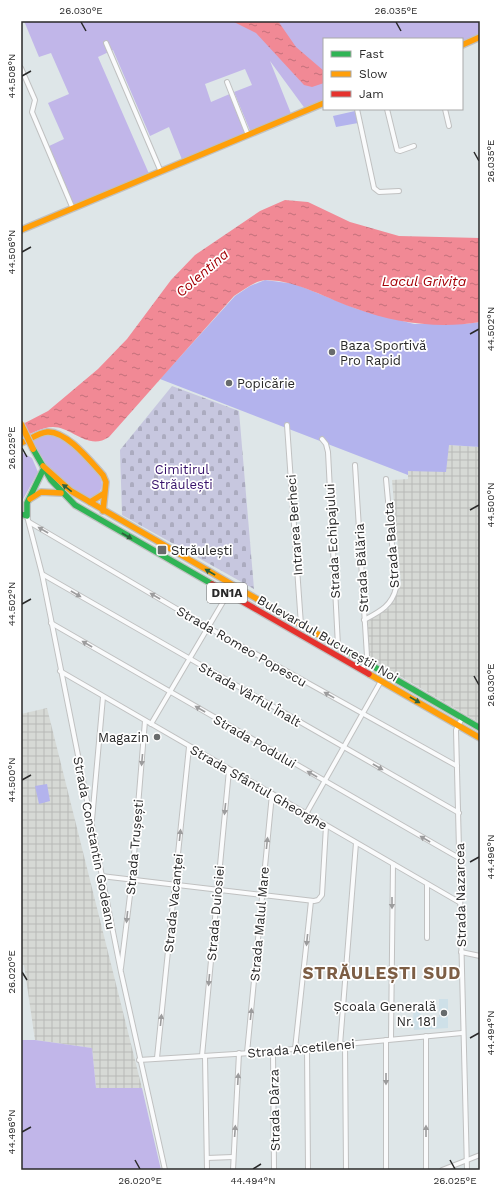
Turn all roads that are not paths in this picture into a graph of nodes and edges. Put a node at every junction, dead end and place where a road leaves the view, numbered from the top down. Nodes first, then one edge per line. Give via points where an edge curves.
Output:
1 (480, 37) edge
2 (106, 43) dead end
3 (463, 45) edge
4 (21, 68) edge
5 (227, 82) dead end
6 (323, 103) edge
7 (357, 110) edge
8 (387, 110) edge
9 (445, 110) edge
10 (449, 126) dead end
11 (248, 135) junction
12 (414, 146) dead end
13 (161, 172) junction
14 (399, 190) dead end
15 (73, 209) junction
16 (21, 230) edge
17 (21, 424) edge
18 (287, 425) dead end
19 (322, 439) dead end
20 (21, 444) edge
21 (36, 456) junction
22 (355, 465) dead end
23 (43, 470) junction
24 (386, 479) dead end
25 (61, 493) junction
26 (103, 494) junction
27 (29, 500) junction
28 (90, 502) junction
29 (103, 511) junction
30 (26, 517) edge
31 (42, 574) junction
32 (233, 585) junction
33 (228, 593) junction
34 (364, 620) junction
35 (51, 623) junction
36 (301, 624) junction
37 (208, 627) junction
38 (338, 646) junction
39 (188, 659) junction
40 (365, 662) junction
41 (362, 670) junction
42 (60, 671) junction
43 (381, 681) junction
44 (169, 692) junction
45 (104, 697) junction
46 (363, 714) junction
47 (462, 718) junction
48 (145, 721) junction
49 (151, 724) junction
50 (458, 725) junction
51 (480, 728) edge
52 (480, 738) edge
53 (189, 747) junction
54 (344, 747) junction
55 (457, 766) junction
56 (229, 770) junction
57 (324, 781) junction
58 (272, 794) junction
59 (459, 813) junction
60 (306, 814) junction
61 (92, 825) junction
62 (326, 826) junction
63 (356, 843) junction
64 (459, 858) junction
65 (393, 864) junction
66 (101, 876) junction
67 (132, 879) junction
68 (427, 884) junction
69 (174, 885) junction
70 (217, 889) junction
71 (262, 895) junction
72 (311, 901) junction
73 (459, 902) junction
74 (427, 938) dead end
75 (461, 952) junction
76 (480, 956) edge
77 (121, 972) junction
78 (462, 1033) junction
79 (426, 1036) junction
80 (391, 1039) junction
81 (386, 1040) junction
82 (343, 1044) junction
83 (306, 1048) junction
84 (295, 1049) junction
85 (273, 1051) junction
86 (239, 1053) junction
87 (247, 1053) junction
88 (204, 1056) junction
89 (157, 1058) junction
90 (139, 1060) junction
91 (480, 1155) edge
92 (233, 1157) junction
93 (207, 1158) junction
94 (467, 1161) junction
95 (165, 1170) edge
96 (207, 1170) edge
97 (233, 1170) edge
98 (274, 1170) edge
99 (308, 1170) edge
100 (346, 1170) edge
101 (386, 1170) edge
102 (426, 1170) edge
103 (442, 1170) edge
104 (467, 1170) edge

1 - 3 main road
2 - 13 street
4 - 15 street via 35,100 32,112
5 - 11 street
6 - 11 main road
7 - 14 street via 374,188 380,192
8 - 12 street via 397,150
9 - 10 street
11 - 13 main road
13 - 15 main road
15 - 16 main road
17 - 21 main road, Bulevardul Bucureștii Noi / DN1A, bridge
18 - 36 street, Intrarea Berheci
19 - 38 street, Strada Echipajului via 328,452
20 - 26 main road via 43,433 60,435 103,475 106,482
21 - 23 main road, Bulevardul Bucureștii Noi
28 -> 21 main road, Bulevardul Bucureștii Noi / DN1A via 64,486
22 - 34 street, Strada Bălăria
23 - 25 main road, Bulevardul Bucureștii Noi / DN1A
23 - 27 main road
24 - 34 street, Strada Balota via 396,588 387,606
25 - 27 main road via 41,492
25 -> 33 main road, Bulevardul Bucureștii Noi / DN1A via 93,516
26 - 28 main road
26 - 29 main road
27 - 30 main road
28 - 29 main road, Bulevardul Bucureștii Noi / DN1A
32 -> 29 main road, Bulevardul Bucureștii Noi / DN1A
30 - 31 street, Strada Constantin Godeanu
37 -> 30 street, Strada Romeo Popescu
31 - 35 street, Strada Constantin Godeanu
31 -> 39 street, Strada Vârful Înalt
32 - 33 street
32 - 36 main road, Bulevardul Bucureștii Noi / DN1A
33 - 37 street
33 - 41 main road, Bulevardul Bucureștii Noi / DN1A
34 - 40 street, Strada Bălăria
35 - 42 street, Strada Constantin Godeanu
44 -> 35 street, Strada Podului
36 - 38 main road, Bulevardul Bucureștii Noi / DN1A
37 - 39 street
46 -> 37 street, Strada Romeo Popescu
38 - 40 main road, Bulevardul Bucureștii Noi / DN1A
39 - 44 street
39 - 54 street, Strada Vârful Înalt
40 - 41 street, Strada Bălăria
40 - 47 main road, Bulevardul Bucureștii Noi / DN1A
41 - 43 main road, Bulevardul Bucureștii Noi / DN1A
42 - 45 street, Strada Sfântul Gheorghe
42 - 61 street, Strada Constantin Godeanu
43 - 46 street
43 -> 50 main road, Bulevardul Bucureștii Noi / DN1A
44 - 49 street
57 -> 44 street, Strada Podului
45 - 48 street, Strada Sfântul Gheorghe
45 - 61 street
46 - 54 street
46 - 55 street, Strada Romeo Popescu
47 - 50 street, Strada Nazarcea
47 - 51 main road, Bulevardul Bucureștii Noi / DN1A
48 - 49 street, Strada Sfântul Gheorghe
48 -> 67 street, Strada Trușești
49 - 53 street, Strada Sfântul Gheorghe
50 - 52 main road, Bulevardul Bucureștii Noi / DN1A
50 - 55 street, Strada Nazarcea
53 - 56 street, Strada Sfântul Gheorghe
69 -> 53 street, Strada Vacanței
54 - 57 street
54 -> 59 street, Strada Vârful Înalt
55 - 59 street, Strada Nazarcea
56 - 58 street, Strada Sfântul Gheorghe
56 -> 70 street, Strada Duiosiei
57 - 60 street
64 -> 57 street, Strada Podului
58 - 60 street, Strada Sfântul Gheorghe
71 -> 58 street, Strada Malul Mare
59 - 64 street, Strada Nazarcea
60 - 62 street, Strada Sfântul Gheorghe
61 - 66 street, Strada Constantin Godeanu
62 - 63 street, Strada Sfântul Gheorghe
62 - 72 street via 322,895 318,900
63 - 65 street, Strada Sfântul Gheorghe
63 - 82 street
64 - 73 street, Strada Nazarcea
65 - 68 street, Strada Sfântul Gheorghe
65 -> 80 street
66 - 67 street
66 - 77 street, Strada Constantin Godeanu
67 - 69 street
67 -> 77 street, Strada Trușești
68 - 73 street, Strada Sfântul Gheorghe
68 - 74 street
69 - 70 street
89 -> 69 street, Strada Vacanței
70 - 71 street
70 -> 88 street, Strada Duiosiei
71 - 72 street
87 -> 71 street, Strada Malul Mare
72 -> 84 street
73 - 75 street, Strada Nazarcea
75 - 76 street
75 - 78 street, Strada Nazarcea
77 - 90 street, Strada Constantin Godeanu
78 - 79 street, Strada Acetilenei
78 - 94 street, Strada Nazarcea
79 - 80 street, Strada Acetilenei
102 -> 79 street
80 - 81 street, Strada Acetilenei
81 - 82 street, Strada Acetilenei
81 -> 101 street
82 - 83 street, Strada Acetilenei
82 - 100 street
83 - 84 street, Strada Acetilenei
83 - 99 street
84 - 85 street, Strada Acetilenei
85 - 87 street, Strada Acetilenei
85 - 98 street, Strada Dârza
86 - 87 street, Strada Acetilenei
86 - 88 street, Strada Acetilenei
92 -> 86 street
88 - 89 street, Strada Acetilenei
88 - 93 street, Strada Duiosiei
89 - 90 street, Strada Acetilenei
90 - 95 street, Strada Constantin Godeanu
91 - 94 street
92 - 93 street
92 - 97 street
93 - 96 street, Strada Duiosiei
94 - 103 street
94 - 104 street, Strada Nazarcea

